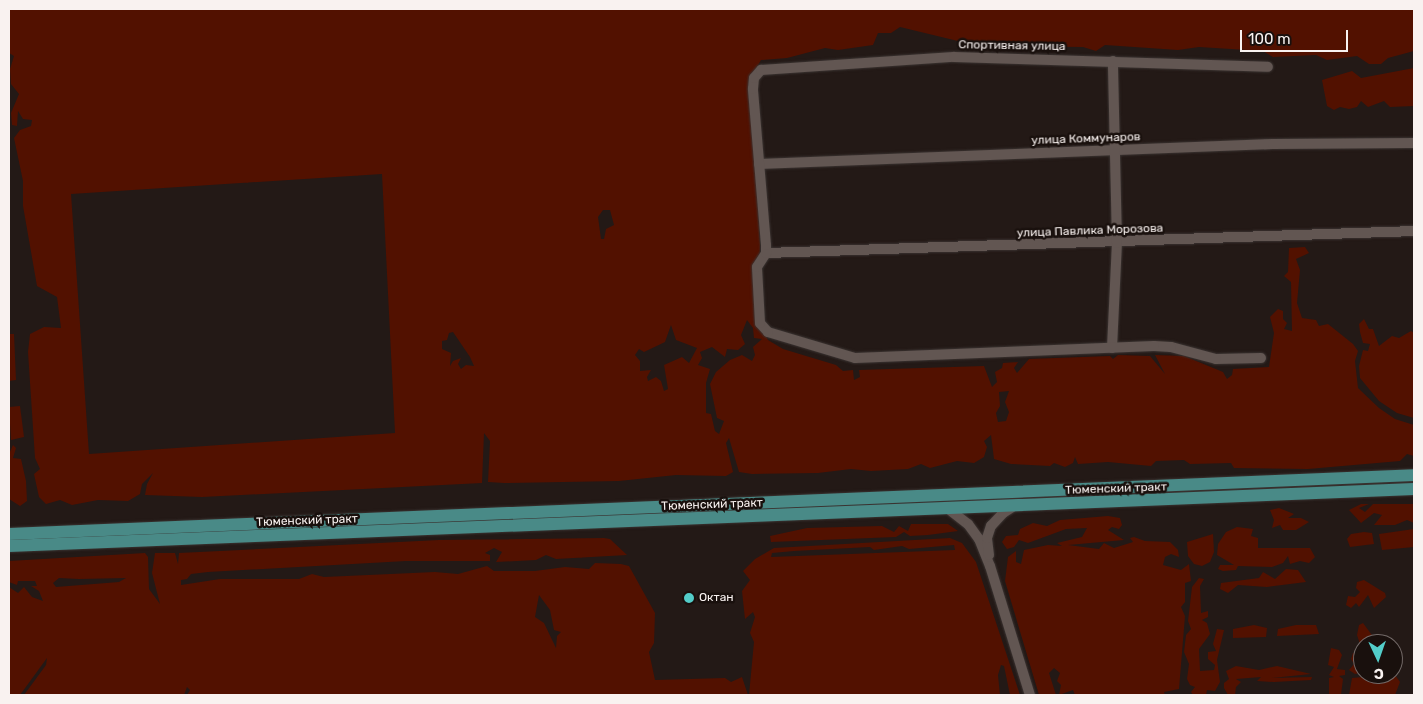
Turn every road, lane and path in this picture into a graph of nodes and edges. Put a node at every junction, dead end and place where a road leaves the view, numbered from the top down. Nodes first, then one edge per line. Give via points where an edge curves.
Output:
1 (1113, 62) junction
2 (1268, 67) dead end
3 (1414, 143) edge
4 (1114, 151) junction
5 (759, 164) junction
6 (1414, 232) edge
7 (1117, 243) junction
8 (766, 253) junction
9 (1112, 348) junction
10 (1261, 358) dead end
11 (1414, 475) edge
12 (1414, 489) edge
13 (1018, 504) junction
14 (946, 507) junction
15 (9, 534) edge
16 (9, 546) edge
17 (990, 566) junction
18 (1030, 695) edge

1 - 2 street, Спортивная улица
1 - 4 street
1 - 5 street, Спортивная улица via 954,57 761,70 756,73 753,89
3 - 4 street, улица Коммунаров via 1272,144
4 - 5 street, улица Коммунаров
4 - 7 street
5 - 8 street
6 - 7 street, улица Павлика Морозова
7 - 8 street, улица Павлика Морозова
7 - 9 street
8 - 9 street via 757,267 762,328 835,354 867,358
9 - 10 street via 1171,347 1216,359
11 - 15 main road, Тюменский тракт
12 - 13 main road, Тюменский тракт
13 - 14 main road, Тюменский тракт
13 - 17 street via 1003,512 991,526 987,538
14 - 16 main road, Тюменский тракт
14 - 17 street via 974,530
17 - 18 street

